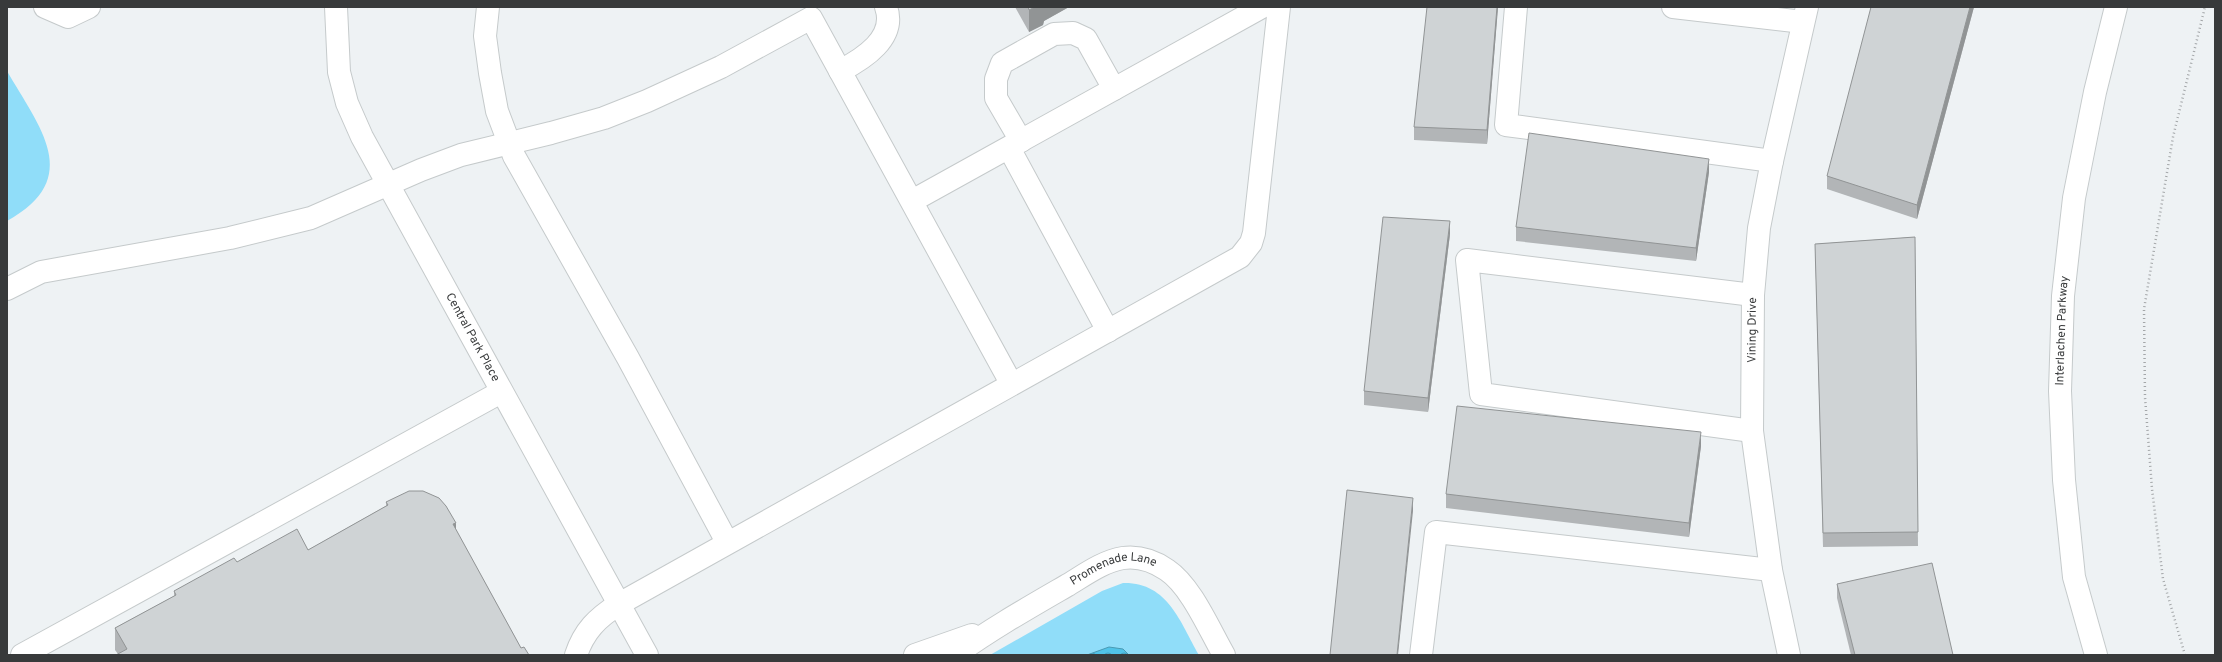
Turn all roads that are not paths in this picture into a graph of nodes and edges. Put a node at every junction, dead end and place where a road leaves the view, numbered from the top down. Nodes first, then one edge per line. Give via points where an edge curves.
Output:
1 (45, 7) edge
2 (89, 7) edge
3 (336, 7) edge
4 (488, 7) edge
5 (886, 7) edge
6 (1262, 7) edge
7 (1279, 7) edge
8 (1516, 7) edge
9 (1674, 7) edge
10 (2116, 7) edge
11 (808, 12) edge
12 (1805, 14) edge
13 (840, 71) junction
14 (1114, 89) junction
15 (508, 144) junction
16 (1015, 145) junction
17 (1772, 161) junction
18 (386, 185) junction
19 (912, 201) junction
20 (7, 289) edge
21 (1753, 295) junction
22 (1108, 331) junction
23 (1011, 383) junction
24 (501, 392) junction
25 (1752, 432) junction
26 (727, 542) junction
27 (1771, 570) junction
28 (619, 604) junction
29 (992, 628) junction
30 (22, 655) edge
31 (576, 655) edge
32 (647, 655) edge
33 (915, 655) edge
34 (955, 655) edge
35 (1224, 655) edge
36 (1421, 655) edge
37 (1789, 655) edge
38 (2096, 655) edge

1 - 2 street via 68,17
3 - 18 street, Central Park Place via 339,72 347,103
4 - 15 street via 485,36 490,73 497,111
5 - 13 street via 888,21 881,41 866,56
6 - 14 street
7 - 22 street via 1251,243 1240,257 1232,262
8 - 17 street via 1506,125
9 - 12 street
10 - 38 street, Interlachen Parkway via 2095,92 2074,198 2063,296 2060,391 2064,480 2074,577
11 - 13 street
11 - 15 street via 721,68 647,101 604,118
12 - 17 street, Vining Drive
13 - 19 street
14 - 16 street
14 - 16 street via 1086,39 1073,33 1054,34 1002,63 996,79 996,98
15 - 18 street via 461,155
15 - 26 street
16 - 19 street
16 - 22 street
17 - 21 street, Vining Drive via 1759,228
18 - 20 street via 330,211 291,224 230,238 41,272
18 - 24 street, Central Park Place
19 - 23 street
21 - 25 street, Vining Drive
21 - 25 street via 1467,260 1481,394
22 - 23 street
23 - 26 street
24 - 28 street, Central Park Place
24 - 30 street
25 - 27 street, Vining Drive
26 - 28 street
27 - 36 street via 1436,532
27 - 37 street, Vining Drive
28 - 31 street via 592,624 582,638
28 - 32 street, Central Park Place
29 - 33 street, Promenade Lane
29 - 34 street, Promenade Lane
29 - 35 street, Promenade Lane via 1097,568 1123,558 1138,558 1167,570 1180,582 1192,598

